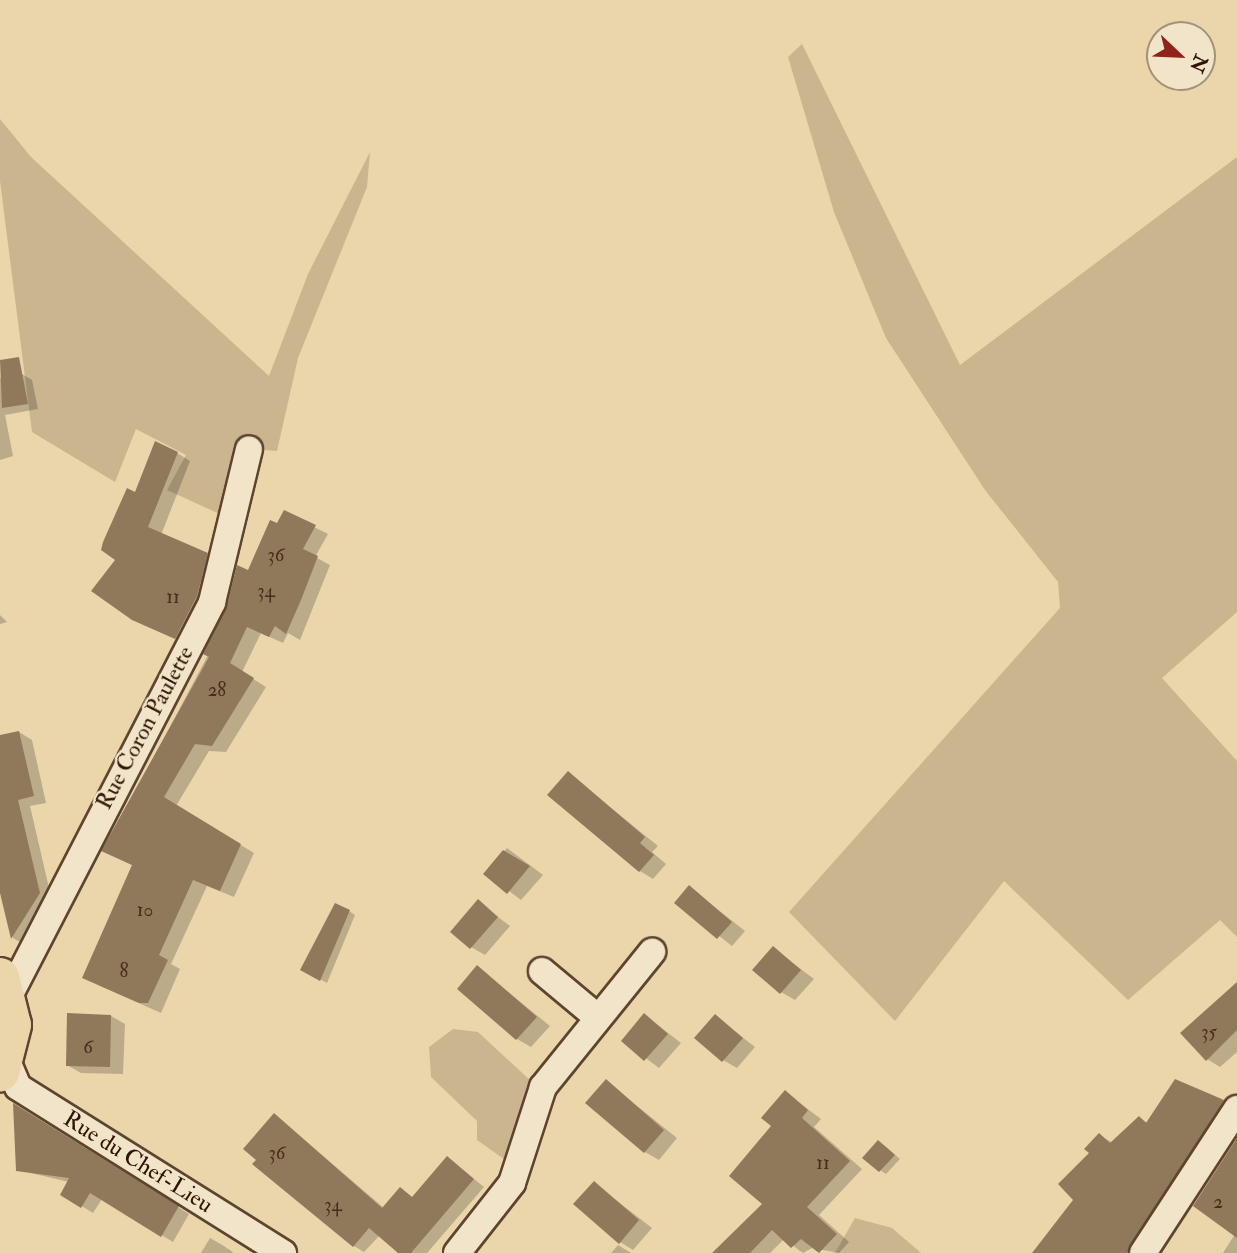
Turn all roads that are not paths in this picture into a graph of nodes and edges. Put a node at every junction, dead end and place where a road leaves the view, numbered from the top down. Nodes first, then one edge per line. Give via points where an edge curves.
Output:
1 (249, 449) dead end
2 (652, 952) dead end
3 (542, 971) dead end
4 (4, 987) edge
5 (597, 1017) junction
6 (3, 1067) edge
7 (1237, 1109) edge
8 (283, 1253) edge
9 (457, 1253) edge
10 (1143, 1253) edge

1 - 4 street, Rue Coron Paulette via 212,603
2 - 5 street
3 - 5 street
4 - 6 main road
5 - 9 street via 543,1087 507,1191
6 - 8 street, Rue du Chef-Lieu via 18,1087
7 - 10 street

